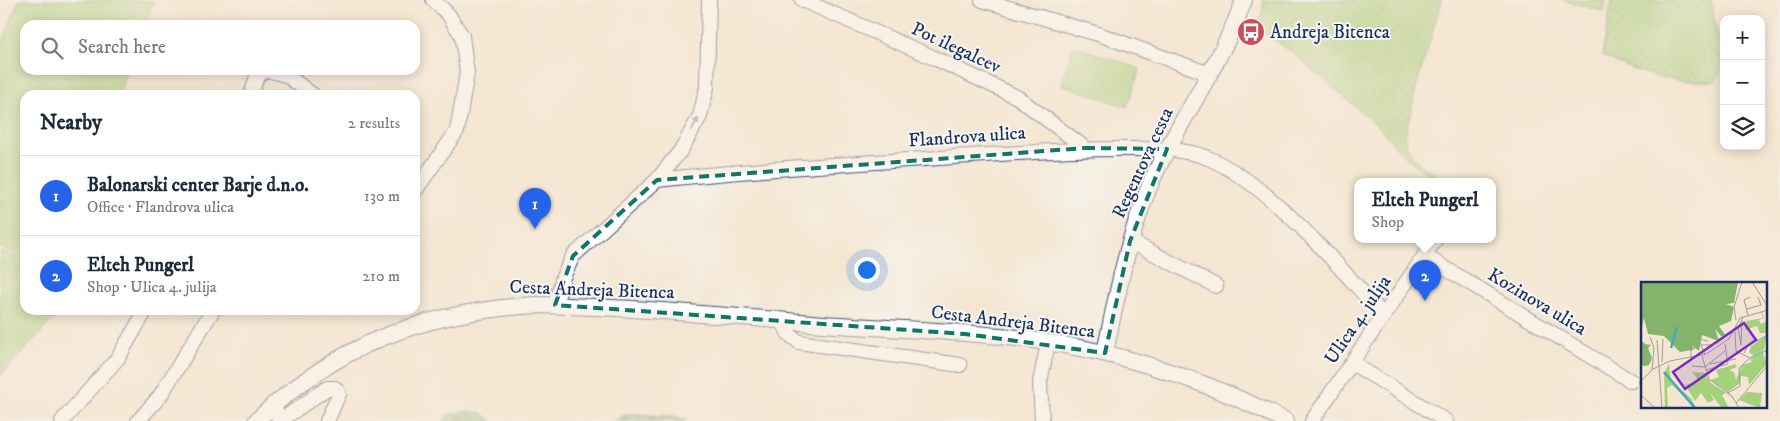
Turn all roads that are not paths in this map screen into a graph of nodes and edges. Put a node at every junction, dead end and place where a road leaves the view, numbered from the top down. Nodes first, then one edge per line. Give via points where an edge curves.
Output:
1 (433, 0) edge
2 (710, 0) edge
3 (802, 0) edge
4 (982, 0) edge
5 (1244, 0) edge
6 (1210, 74) junction
7 (260, 75) edge
8 (286, 75) edge
9 (253, 90) edge
10 (307, 90) edge
11 (1085, 148) junction
12 (1167, 149) junction
13 (657, 180) junction
14 (420, 184) edge
15 (1130, 240) junction
16 (1432, 243) edge
17 (1424, 256) junction
18 (1216, 286) dead end
19 (555, 305) junction
20 (143, 315) edge
21 (210, 315) edge
22 (1384, 316) junction
23 (782, 320) junction
24 (1048, 342) junction
25 (1105, 353) junction
26 (1352, 363) junction
27 (960, 365) dead end
28 (1631, 380) dead end
29 (273, 404) junction
30 (62, 421) edge
31 (138, 421) edge
32 (256, 421) edge
33 (326, 421) edge
34 (1042, 421) edge
35 (1286, 421) edge
36 (1312, 421) edge
37 (1446, 421) edge

1 - 14 street via 448,14 462,36 466,73 457,131
13 -> 2 street via 681,150 704,106
3 - 11 street, Pot ilegalcev via 1017,97
4 - 6 street via 1098,34
5 - 6 street, Regentova cesta
6 - 12 street, Regentova cesta
7 - 9 street
8 - 10 street
11 - 12 street, Flandrova ulica
11 - 13 street, Flandrova ulica via 724,172
12 - 15 street, Regentova cesta via 1141,206
12 - 22 street, Flandrova ulica via 1206,158 1239,175 1285,212
13 - 19 street via 573,256 562,277
15 - 18 street
15 - 25 street, Regentova cesta
16 - 17 street, Ulica 4. julija
17 - 22 street, Ulica 4. julija
17 - 28 street, Kozinova ulica
19 - 23 street, Cesta Andreja Bitenca
19 - 29 street, Cesta Andreja Bitenca via 469,311 416,325 356,349
20 - 30 street via 118,358
21 - 31 street via 160,396
22 - 26 street, Ulica 4. julija
23 - 24 street, Cesta Andreja Bitenca
23 - 27 street via 789,334 799,342
24 - 25 street, Cesta Andreja Bitenca
24 - 34 street via 1040,382
25 - 35 street, Cesta Andreja Bitenca via 1183,375
26 - 36 street, Ulica 4. julija
26 - 37 street
29 - 32 street, Cesta Andreja Bitenca
29 - 33 street via 280,421 327,388 336,388 339,394 337,402

